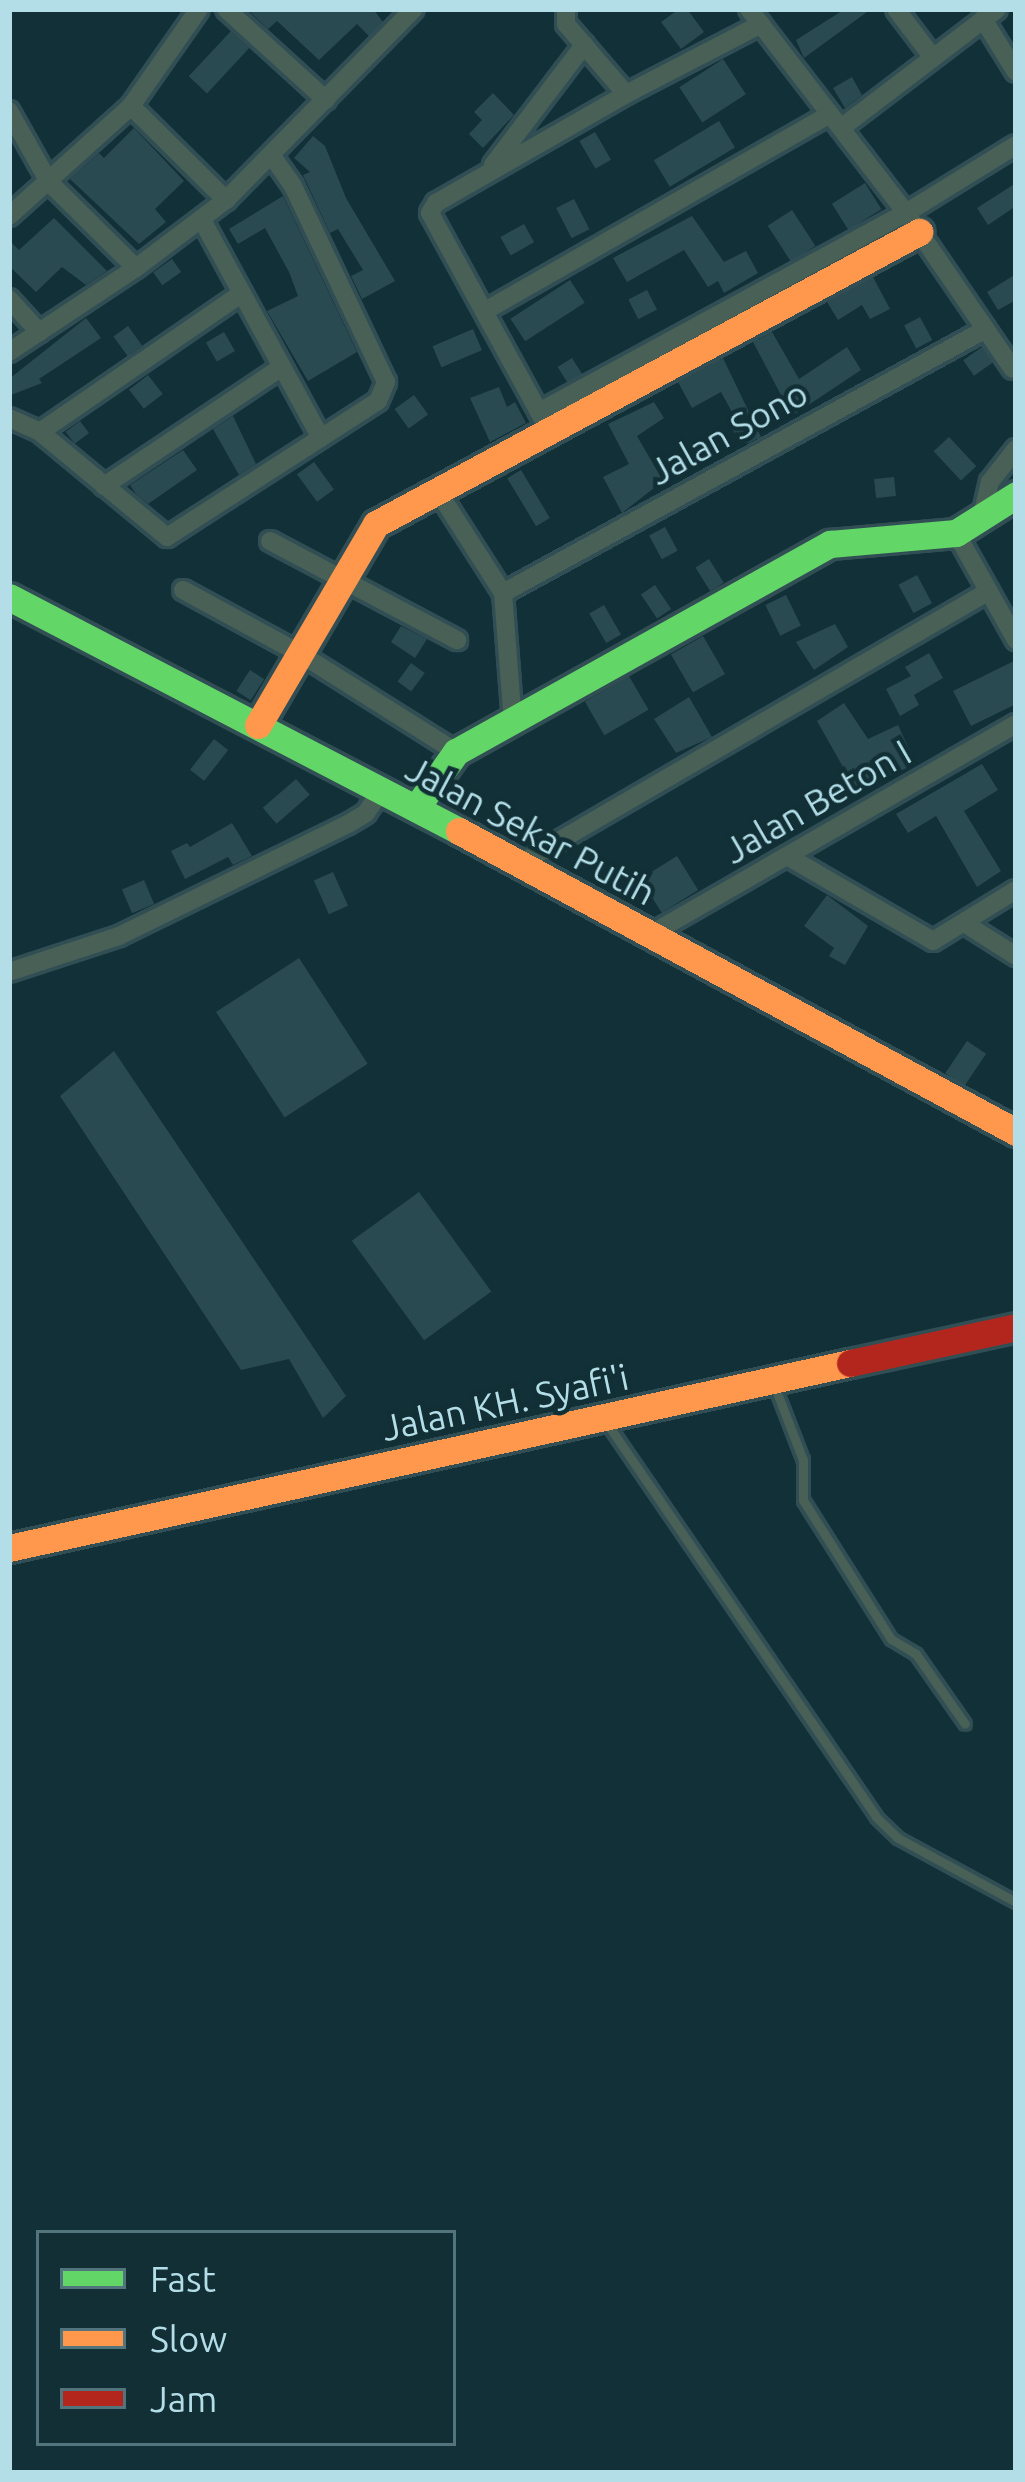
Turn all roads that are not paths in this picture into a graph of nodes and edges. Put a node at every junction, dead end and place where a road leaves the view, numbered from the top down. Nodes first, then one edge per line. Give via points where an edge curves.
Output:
1 (199, 9) edge
2 (226, 9) edge
3 (566, 9) edge
4 (896, 9) edge
5 (400, 14) edge
6 (990, 14) edge
7 (755, 16) edge
8 (584, 45) junction
9 (932, 58) junction
10 (1016, 72) edge
11 (626, 94) junction
12 (326, 100) junction
13 (130, 106) junction
14 (9, 111) edge
15 (836, 121) junction
16 (1014, 152) edge
17 (272, 156) junction
18 (487, 174) junction
19 (49, 182) junction
20 (226, 200) junction
21 (9, 216) edge
22 (202, 220) junction
23 (913, 223) junction
24 (136, 268) junction
25 (242, 293) junction
26 (9, 299) edge
27 (485, 311) junction
28 (986, 329) junction
29 (39, 332) junction
30 (9, 352) edge
31 (282, 367) junction
32 (1013, 369) edge
33 (9, 418) edge
34 (545, 423) junction
35 (40, 431) junction
36 (320, 438) junction
37 (1016, 449) edge
38 (104, 486) junction
39 (439, 493) junction
40 (1016, 495) edge
41 (982, 516) junction
42 (956, 533) junction
43 (270, 541) dead end
44 (342, 580) junction
45 (183, 590) dead end
46 (989, 591) junction
47 (503, 593) junction
48 (9, 597) edge
49 (457, 640) dead end
50 (1016, 640) edge
51 (299, 653) junction
52 (1016, 724) edge
53 (258, 725) junction
54 (502, 728) junction
55 (456, 752) junction
56 (381, 791) junction
57 (416, 808) junction
58 (787, 856) junction
59 (521, 863) junction
60 (1016, 890) edge
61 (964, 923) junction
62 (651, 934) junction
63 (1016, 956) edge
64 (9, 972) edge
65 (1016, 1132) edge
66 (1016, 1327) edge
67 (772, 1380) junction
68 (603, 1418) junction
69 (9, 1548) edge
70 (964, 1724) dead end
71 (1016, 1902) edge

1 - 13 street
2 - 12 street
3 - 8 street via 566,24
4 - 9 street
5 - 12 street
6 - 9 street
6 - 10 street
7 - 11 street
7 - 15 street
8 - 11 street
8 - 18 street
9 - 15 street
11 - 18 street
12 - 17 street
13 - 19 street
13 - 20 street
14 - 19 street
15 - 23 street
15 - 27 street
16 - 23 street
17 - 20 street
17 - 36 street via 386,382 378,400
18 - 27 street via 430,212
19 - 21 street
19 - 24 street
20 - 22 street
22 - 24 street
22 - 25 street
23 - 28 street
23 - 34 street
24 - 29 street
25 - 31 street
25 - 35 street
26 - 29 street
27 - 34 street
28 - 32 street
28 - 47 street, Jalan Sono
29 - 30 street
31 - 36 street
31 - 38 street
33 - 35 street
34 - 39 street
35 - 38 street
36 - 38 street via 167,537
37 - 41 street via 990,482
39 - 44 street via 376,524
39 - 47 street
40 - 41 street
41 - 42 street
42 - 46 street
42 - 54 street via 830,544
43 - 44 street
44 - 49 street
44 - 51 street
45 - 51 street
46 - 50 street
46 - 59 street
47 - 54 street
48 - 53 street, Jalan Sekar Putih
51 - 53 street
51 - 55 street
52 - 58 street, Jalan Beton I
53 - 56 street, Jalan Sekar Putih
54 - 55 street
55 - 57 street
56 - 57 street, Jalan Sekar Putih
56 - 64 street via 348,824 119,936
57 - 59 street, Jalan Sekar Putih
58 - 61 street via 928,939
58 - 62 street, Jalan Beton I
59 - 62 street, Jalan Sekar Putih
60 - 61 street
61 - 63 street
62 - 65 street, Jalan Sekar Putih
66 - 67 street, Jalan KH. Syafi'i
67 - 68 street, Jalan KH. Syafi'i
67 - 70 lane via 802,1460 803,1500 884,1629 916,1654
68 - 69 street, Jalan KH. Syafi'i
68 - 71 lane via 876,1817 898,1838

